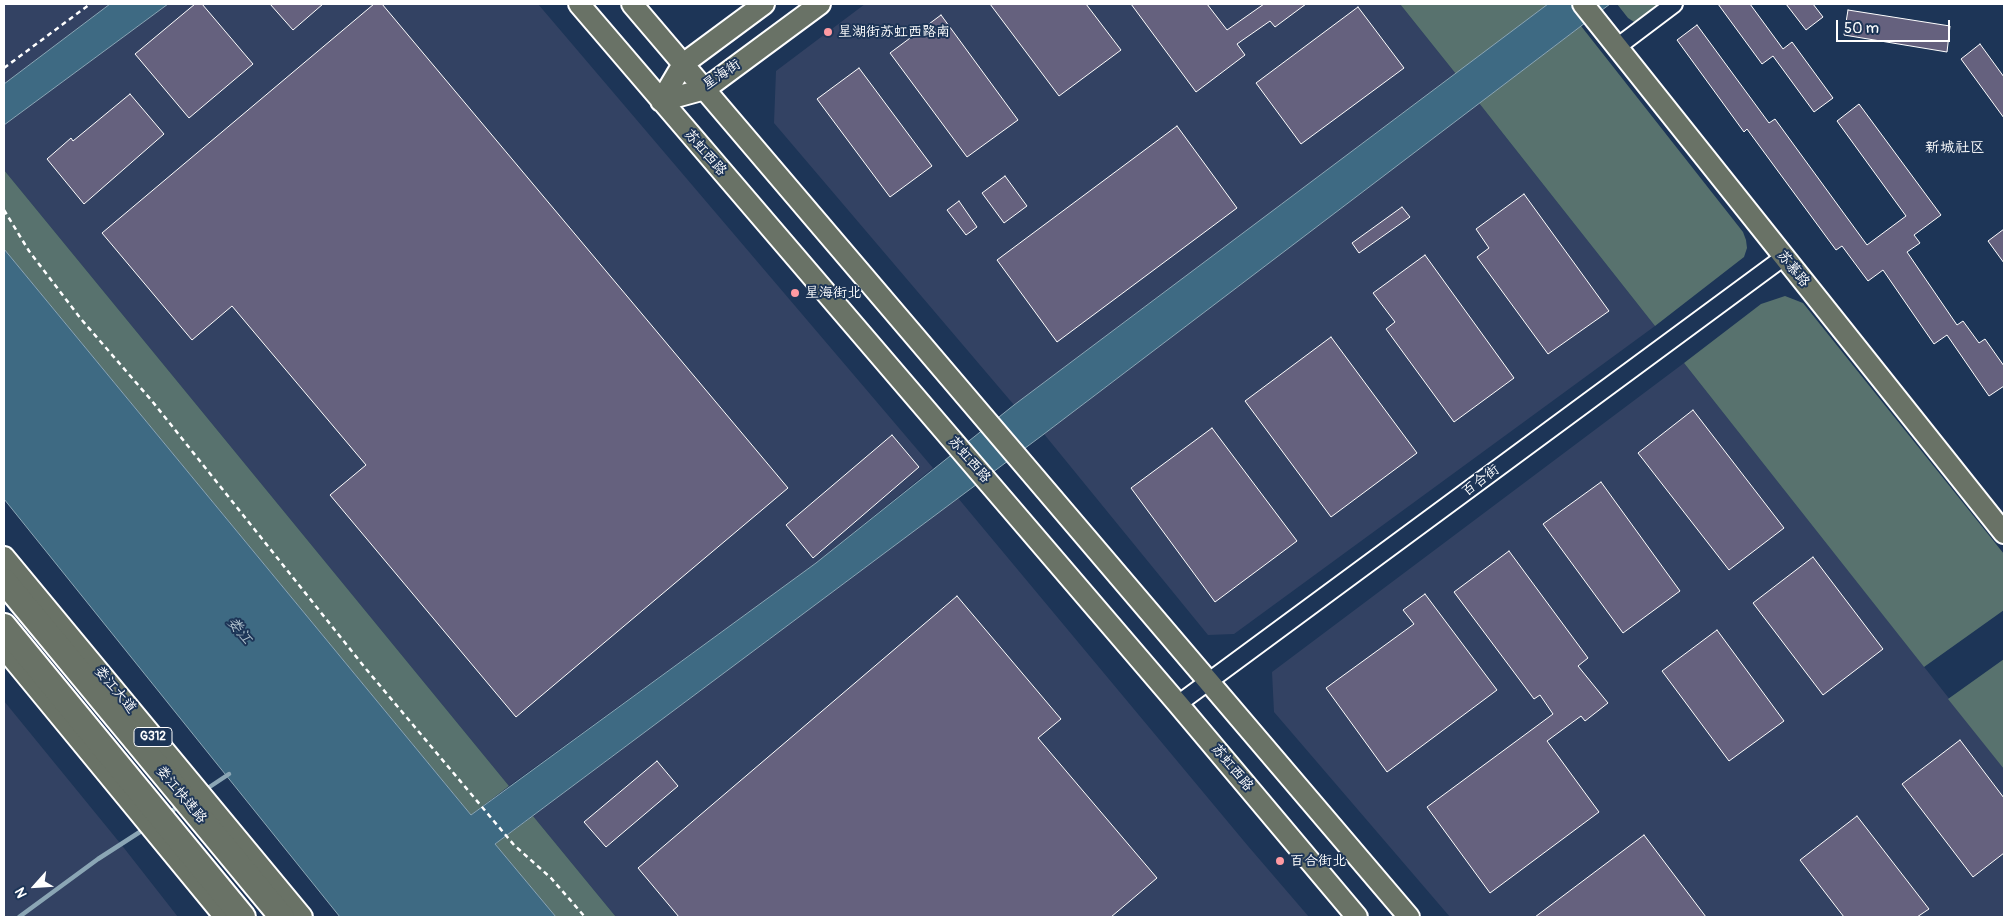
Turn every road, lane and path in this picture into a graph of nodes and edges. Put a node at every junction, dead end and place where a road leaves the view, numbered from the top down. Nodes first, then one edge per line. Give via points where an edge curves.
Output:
1 (90, 4) edge
2 (579, 4) edge
3 (632, 4) edge
4 (764, 4) edge
5 (820, 4) edge
6 (1582, 4) edge
7 (1674, 4) edge
8 (1616, 46) junction
9 (683, 64) junction
10 (4, 68) edge
11 (705, 90) junction
12 (661, 101) junction
13 (4, 210) edge
14 (1784, 257) junction
15 (2004, 533) edge
16 (4, 557) edge
17 (4, 581) edge
18 (4, 626) edge
19 (4, 648) edge
20 (1210, 682) junction
21 (1178, 704) junction
22 (262, 893) junction
23 (225, 917) edge
24 (243, 917) edge
25 (282, 917) edge
26 (288, 917) edge
27 (302, 917) edge
28 (585, 917) edge
29 (1357, 917) edge
30 (1409, 917) edge

1 - 10 path
2 - 12 main road, 苏虹西路
3 - 9 main road
4 - 9 main road
5 - 11 main road, 星海街
6 - 8 main road, 苏慕路
7 - 8 street
8 - 14 main road, 苏慕路
9 - 11 main road
9 - 12 main road
11 - 12 main road, 星海街
11 - 20 main road
12 - 21 main road, 苏虹西路
13 - 28 path via 29,251 81,319 152,401 285,570 514,845 551,878
14 - 15 main road, 苏慕路
14 - 20 street, 百合街
16 - 27 main road, 娄江大道 / G312
17 - 22 highway, 娄江快速路 / G312
18 - 24 highway
19 - 23 main road
20 - 21 street, 百合街
20 - 30 main road
21 - 29 main road, 苏虹西路
22 - 25 highway, 娄江快速路
22 - 26 highway

